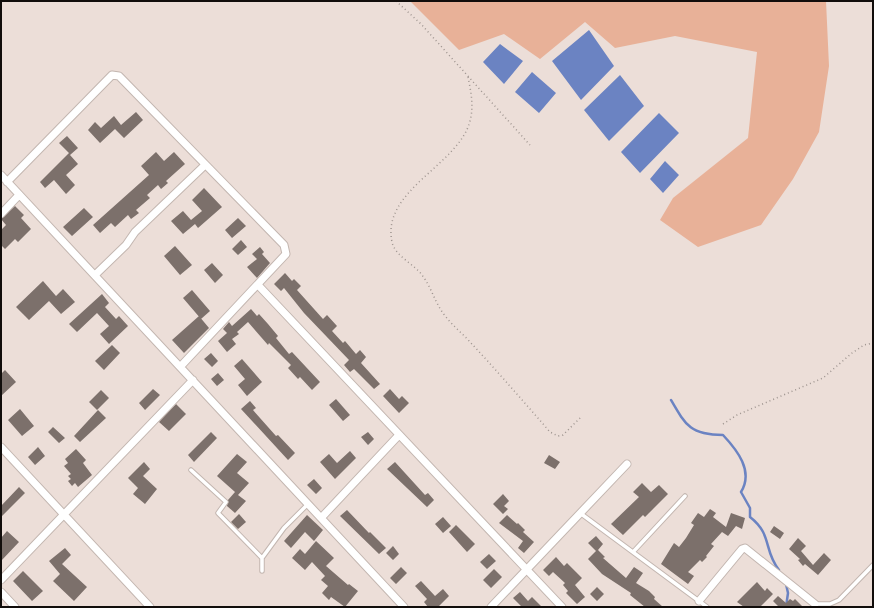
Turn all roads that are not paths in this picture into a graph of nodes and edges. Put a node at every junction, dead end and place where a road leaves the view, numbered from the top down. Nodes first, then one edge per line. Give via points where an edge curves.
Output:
1 (205, 165) junction
2 (1, 175) edge
3 (7, 182) junction
4 (19, 195) junction
5 (1, 214) edge
6 (96, 276) junction
7 (258, 285) junction
8 (180, 367) junction
9 (192, 380) junction
10 (400, 435) junction
11 (1, 447) edge
12 (628, 464) dead end
13 (191, 470) dead end
14 (686, 496) dead end
15 (308, 504) junction
16 (580, 513) junction
17 (64, 515) junction
18 (321, 518) junction
19 (634, 551) junction
20 (262, 558) junction
21 (873, 565) edge
22 (527, 570) junction
23 (262, 571) dead end
24 (1, 580) edge
25 (1, 592) edge
26 (699, 601) junction
27 (815, 604) joint
28 (15, 607) edge
29 (150, 607) edge
30 (404, 607) edge
31 (491, 607) edge
32 (562, 607) edge
33 (707, 607) edge

1 - 3 street via 119,76 112,75
1 - 6 street via 136,232
1 - 7 street via 284,245 286,254
2 - 3 street
3 - 4 street
4 - 5 street
4 - 6 street
6 - 8 street
7 - 8 street
7 - 10 street
8 - 9 street
9 - 15 street
9 - 17 street
10 - 18 street
10 - 22 street
11 - 17 street
12 - 16 street
13 - 20 lane via 226,502 218,513
14 - 19 lane
15 - 18 street
15 - 20 lane via 284,528
16 - 19 lane
16 - 22 street
17 - 24 street
17 - 29 street
18 - 30 street
19 - 26 lane
20 - 23 lane
21 - 27 lane via 839,600 830,604
22 - 31 street
22 - 32 street
25 - 28 street
26 - 27 street via 745,548
26 - 33 lane

